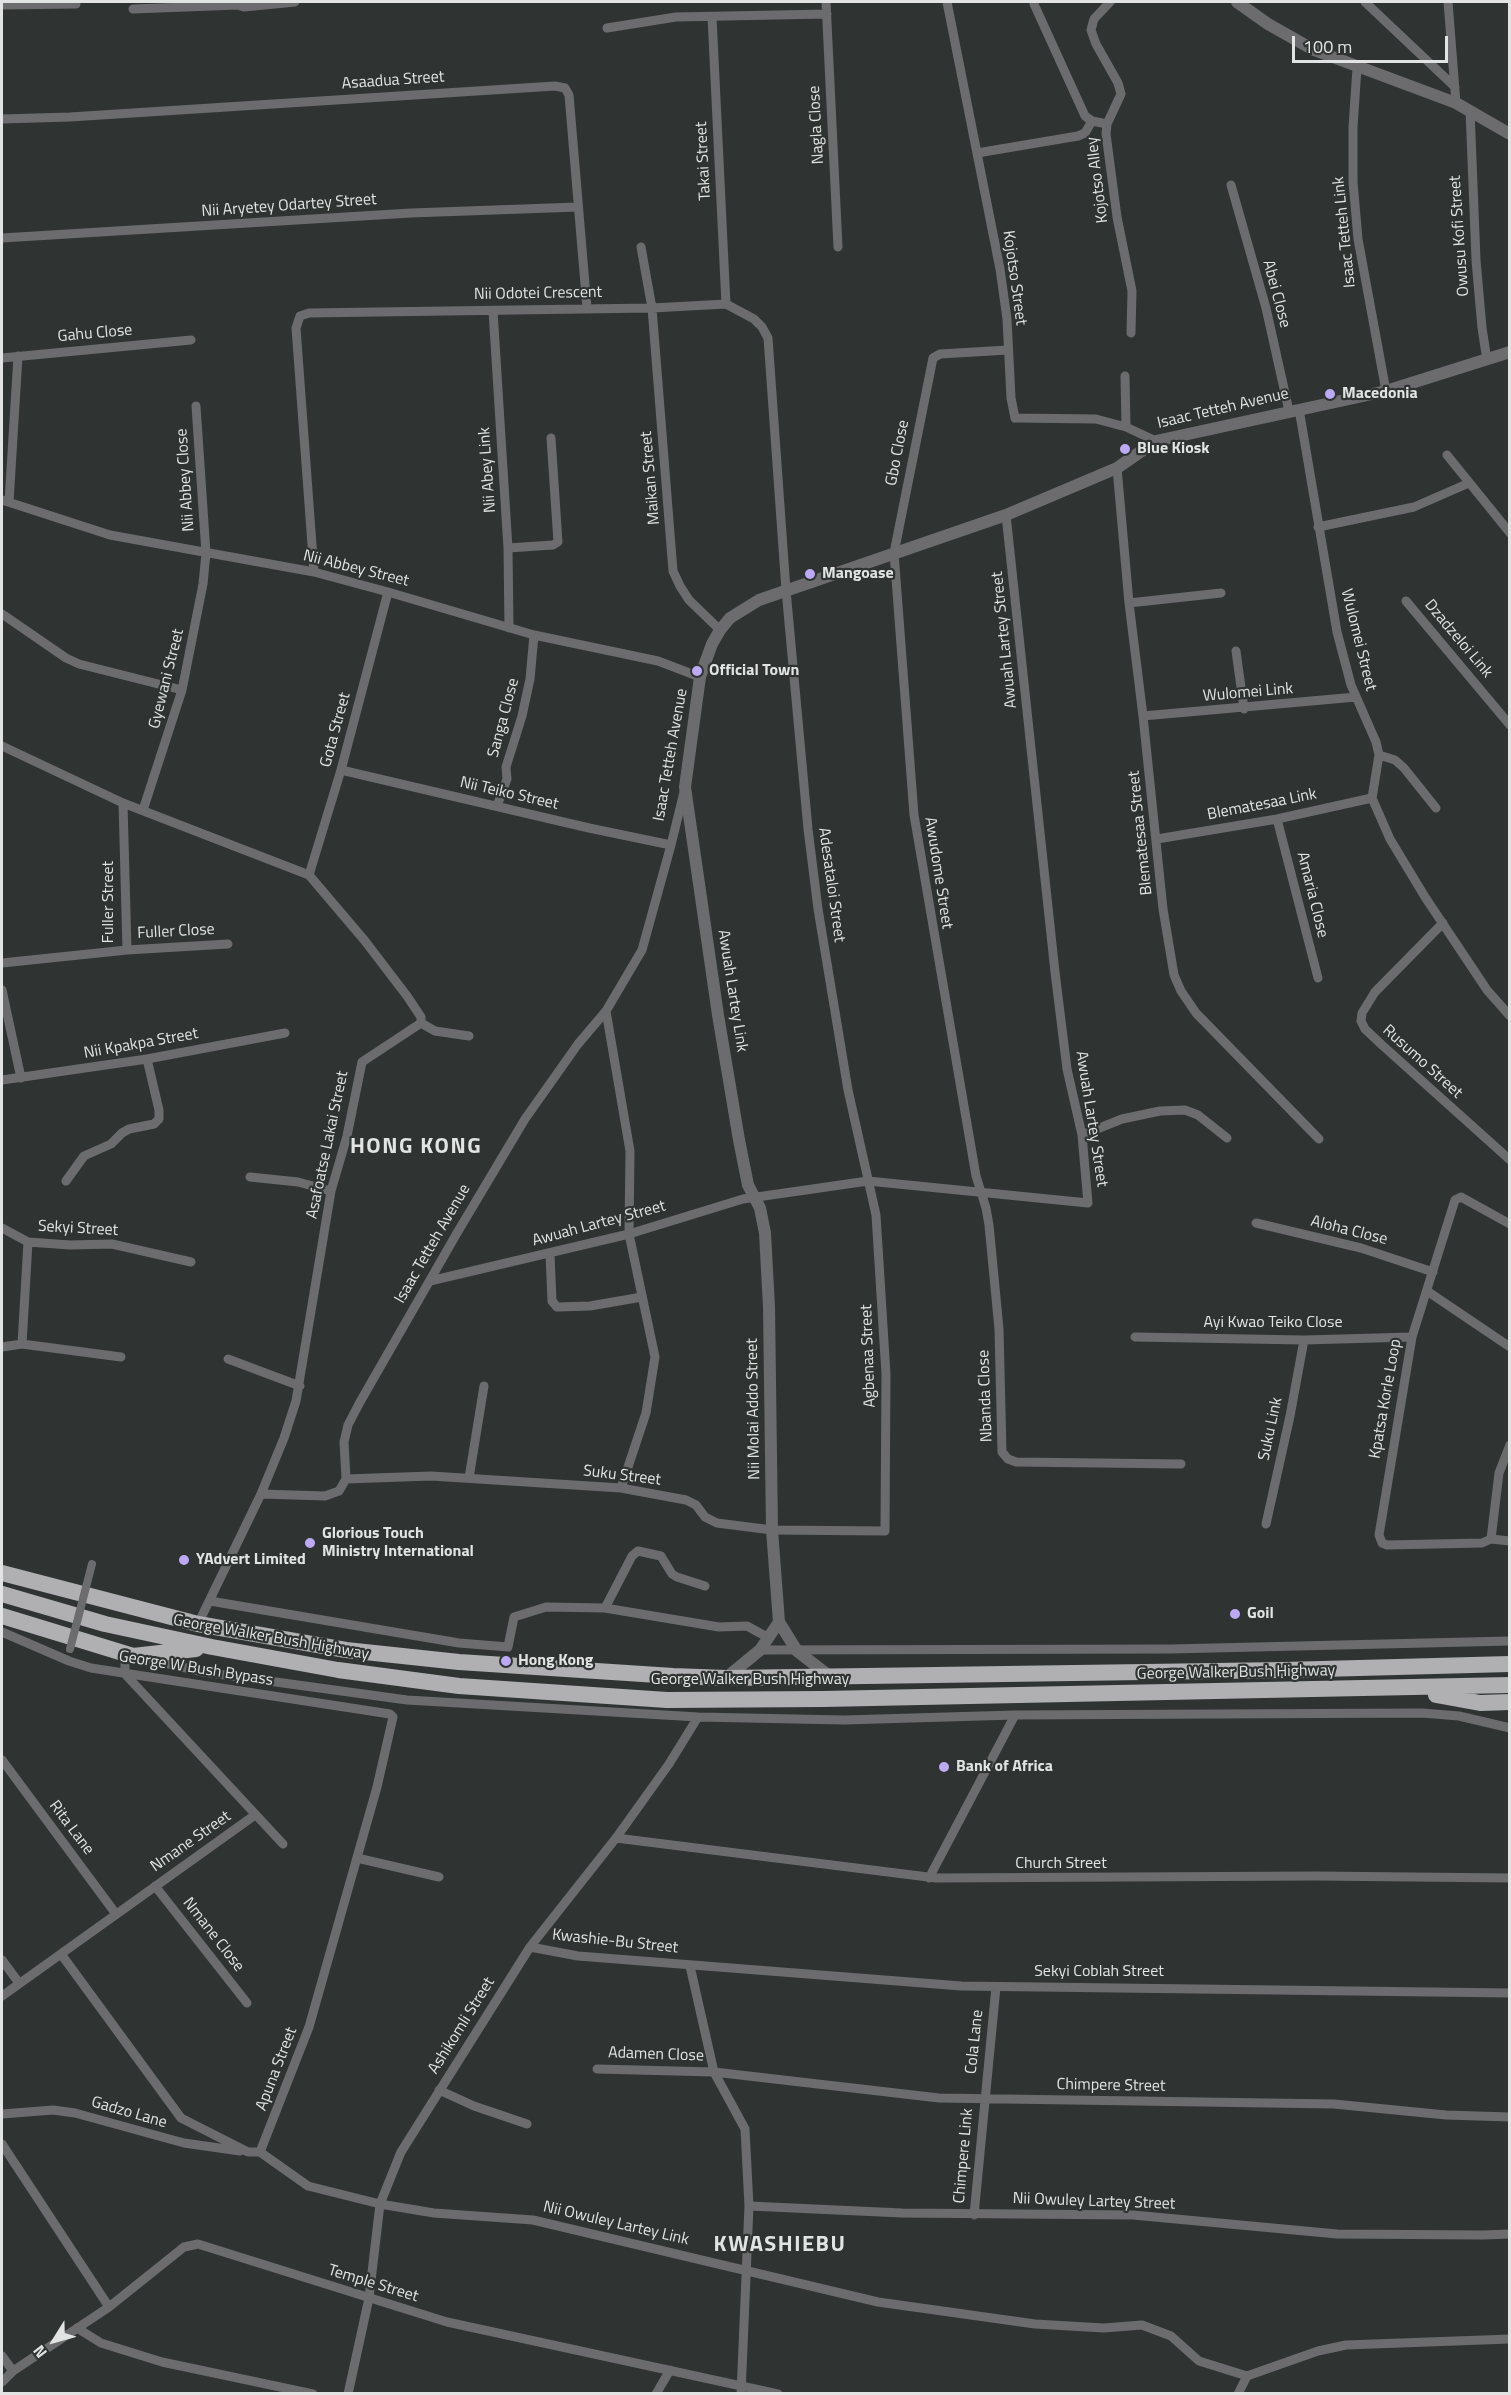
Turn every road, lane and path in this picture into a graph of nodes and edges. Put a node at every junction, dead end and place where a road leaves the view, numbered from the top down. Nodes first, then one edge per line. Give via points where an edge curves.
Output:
1 (296, 2) edge
2 (826, 2) edge
3 (947, 2) edge
4 (1110, 2) edge
5 (1237, 2) edge
6 (1365, 2) edge
7 (1448, 2) edge
8 (238, 3) edge
9 (76, 4) dead end
10 (1034, 4) dead end
11 (2, 5) edge
12 (133, 9) dead end
13 (827, 14) junction
14 (712, 17) junction
15 (607, 28) dead end
16 (1357, 68) junction
17 (1455, 87) junction
18 (1456, 104) junction
19 (1470, 110) junction
20 (2, 119) edge
21 (1092, 121) junction
22 (1107, 124) junction
23 (1509, 135) edge
24 (977, 153) junction
25 (1230, 185) dead end
26 (578, 207) junction
27 (2, 238) edge
28 (641, 247) dead end
29 (838, 247) dead end
30 (726, 304) junction
31 (587, 308) junction
32 (652, 308) junction
33 (493, 311) junction
34 (1131, 333) dead end
35 (191, 340) dead end
36 (1008, 350) junction
37 (1509, 352) edge
38 (18, 356) junction
39 (2, 358) edge
40 (1487, 360) junction
41 (1125, 376) dead end
42 (1386, 391) junction
43 (196, 406) dead end
44 (1294, 410) junction
45 (1126, 427) junction
46 (550, 438) dead end
47 (1156, 441) junction
48 (1447, 455) dead end
49 (1117, 468) junction
50 (1469, 483) junction
51 (5, 501) edge
52 (1006, 515) junction
53 (1318, 527) junction
54 (1509, 533) edge
55 (508, 548) junction
56 (206, 553) junction
57 (894, 553) junction
58 (314, 572) junction
59 (786, 590) junction
60 (388, 592) junction
61 (1221, 593) dead end
62 (1406, 601) dead end
63 (1129, 603) junction
64 (2, 614) edge
65 (509, 628) junction
66 (720, 630) junction
67 (534, 636) junction
68 (1236, 651) dead end
69 (700, 677) junction
70 (182, 690) junction
71 (1356, 697) junction
72 (1244, 709) junction
73 (1143, 716) junction
74 (1509, 725) edge
75 (2, 746) edge
76 (1379, 754) junction
77 (341, 770) junction
78 (685, 787) junction
79 (1372, 798) junction
80 (123, 803) junction
81 (497, 806) junction
82 (1436, 808) dead end
83 (143, 810) junction
84 (1277, 819) junction
85 (1157, 839) junction
86 (671, 845) junction
87 (309, 875) junction
88 (1443, 923) junction
89 (228, 944) dead end
90 (127, 950) junction
91 (2, 963) edge
92 (1318, 978) dead end
93 (2, 990) edge
94 (606, 1011) junction
95 (1509, 1016) edge
96 (421, 1023) junction
97 (285, 1033) dead end
98 (469, 1036) dead end
99 (147, 1059) junction
100 (21, 1078) junction
101 (2, 1080) edge
102 (1082, 1135) junction
103 (1227, 1138) dead end
104 (1319, 1139) dead end
105 (1509, 1160) edge
106 (250, 1177) dead end
107 (66, 1181) dead end
108 (868, 1181) junction
109 (331, 1191) junction
110 (981, 1193) junction
111 (756, 1197) junction
112 (1256, 1223) dead end
113 (1509, 1224) edge
114 (2, 1228) edge
115 (629, 1234) junction
116 (28, 1242) junction
117 (550, 1254) junction
118 (191, 1262) dead end
119 (1433, 1272) junction
120 (430, 1281) junction
121 (1427, 1291) junction
122 (642, 1297) junction
123 (1135, 1337) dead end
124 (1412, 1337) junction
125 (1304, 1340) junction
126 (22, 1344) junction
127 (2, 1347) edge
128 (1509, 1347) edge
129 (121, 1357) dead end
130 (228, 1359) dead end
131 (300, 1386) junction
132 (484, 1386) dead end
133 (1509, 1445) edge
134 (1181, 1464) dead end
135 (469, 1478) junction
136 (346, 1479) junction
137 (621, 1488) junction
138 (261, 1494) junction
139 (1266, 1524) dead end
140 (772, 1530) junction
141 (885, 1531) joint
142 (1491, 1539) junction
143 (1509, 1541) edge
144 (92, 1564) dead end
145 (2, 1573) edge
146 (705, 1586) dead end
147 (2, 1594) edge
148 (210, 1601) junction
149 (605, 1608) junction
150 (2, 1616) edge
151 (779, 1622) junction
152 (198, 1624) junction
153 (2, 1632) edge
154 (769, 1638) junction
155 (1509, 1641) edge
156 (212, 1647) junction
157 (70, 1649) dead end
158 (760, 1650) junction
159 (797, 1651) junction
160 (129, 1655) junction
161 (1509, 1664) edge
162 (125, 1674) junction
163 (828, 1675) junction
164 (726, 1678) junction
165 (1509, 1685) edge
166 (1399, 1688) junction
167 (1509, 1702) edge
168 (392, 1715) joint
169 (1015, 1715) junction
170 (698, 1717) junction
171 (1509, 1728) edge
172 (2, 1760) edge
173 (255, 1815) junction
174 (616, 1838) junction
175 (283, 1844) dead end
176 (357, 1857) junction
177 (439, 1877) dead end
178 (929, 1878) junction
179 (1509, 1878) edge
180 (155, 1886) junction
181 (116, 1914) junction
182 (530, 1947) junction
183 (61, 1954) junction
184 (2, 1960) edge
185 (690, 1966) junction
186 (19, 1983) junction
187 (996, 1988) junction
188 (1509, 1993) edge
189 (2, 1996) edge
190 (247, 2003) dead end
191 (597, 2069) dead end
192 (714, 2072) junction
193 (439, 2090) junction
194 (984, 2100) junction
195 (2, 2114) edge
196 (1509, 2117) edge
197 (527, 2124) dead end
198 (2, 2144) edge
199 (248, 2152) junction
200 (260, 2152) junction
201 (380, 2204) junction
202 (749, 2206) junction
203 (974, 2215) junction
204 (1509, 2234) edge
205 (745, 2271) junction
206 (369, 2298) junction
207 (109, 2307) junction
208 (77, 2328) junction
209 (1509, 2339) edge
210 (2, 2356) edge
211 (670, 2370) junction
212 (13, 2371) junction
213 (1247, 2376) junction
214 (2, 2382) edge
215 (741, 2390) edge
216 (313, 2394) edge
217 (348, 2394) edge
218 (656, 2394) edge
219 (778, 2394) edge
220 (1238, 2394) edge

1 - 8 street via 244,8
2 - 13 street, Nagla Close
3 - 24 street, Kojotso Street
4 - 22 street, Kojotso Alley via 1094,19 1091,30 1121,94
5 - 16 street via 1286,35
6 - 17 street
7 - 17 street
8 - 12 street
9 - 11 street
10 - 21 street via 1079,107
13 - 14 street
13 - 29 street, Nagla Close
14 - 15 street via 657,19
14 - 30 street, Takai Street
16 - 18 street
16 - 42 street, Isaac Tetteh Link via 1353,182 1358,238
17 - 18 street
18 - 19 street
19 - 23 street
19 - 40 street, Owusu Kofi Street via 1476,260
20 - 26 street, Asaadua Street via 555,86 565,88 569,95
21 - 22 street
21 - 24 street via 1085,133 1078,136
22 - 34 street, Kojotso Alley via 1109,164 1132,291
24 - 36 street, Kojotso Street via 1000,269
25 - 44 street, Abei Close
26 - 27 street, Nii Aryetey Odartey Street
26 - 31 street, Asaadua Street
28 - 32 street, Maikan Street
30 - 32 street, Nii Odotei Crescent
30 - 59 street via 754,319 768,338
31 - 32 street, Nii Odotei Crescent
31 - 33 street, Nii Odotei Crescent
32 - 66 street, Maikan Street via 673,571 689,600
33 - 55 street, Nii Abey Link
33 - 58 street, Nii Odotei Crescent via 300,316 296,328
35 - 38 street, Gahu Close
36 - 45 street, Kojotso Street via 1015,418 1082,418
36 - 57 street, Gbo Close via 940,354 933,358
37 - 40 street, Isaac Tetteh Avenue
38 - 39 street, Gahu Close
38 - 51 street
40 - 42 street, Isaac Tetteh Avenue
41 - 45 street
42 - 44 street, Isaac Tetteh Avenue
43 - 56 street, Nii Abbey Close
44 - 47 street, Isaac Tetteh Avenue
44 - 53 street, Wulomei Street
45 - 47 street, Kojotso Street
46 - 55 street via 558,542 553,546
47 - 49 street, Isaac Tetteh Avenue
48 - 50 street
49 - 52 street, Isaac Tetteh Avenue
49 - 63 street, Blematesaa Street
50 - 53 street via 1414,507
50 - 54 street
51 - 56 street, Nii Abbey Street via 110,535
52 - 57 street, Isaac Tetteh Avenue
52 - 102 street, Awuah Lartey Street via 1055,972 1068,1069
53 - 71 street, Wulomei Street via 1337,632
55 - 65 street, Nii Abey Link
56 - 58 street, Nii Abbey Street
56 - 70 street, Gyewani Street
57 - 59 street, Isaac Tetteh Avenue
57 - 110 street, Awudome Street via 914,814 934,945
58 - 60 street, Nii Abbey Street
59 - 66 street, Isaac Tetteh Avenue via 744,608
59 - 108 street, Adesataloi Street via 818,909 848,1090
60 - 65 street, Nii Abbey Street
60 - 77 street, Gota Street
61 - 63 street
62 - 74 street, Dzadzeloi Link
63 - 73 street, Blematesaa Street
64 - 70 street via 79,664
65 - 67 street, Nii Abbey Street
66 - 69 street, Isaac Tetteh Avenue
67 - 69 street, Nii Abbey Street via 658,661
67 - 81 street, Sanga Close via 522,716
68 - 72 street
69 - 78 street, Isaac Tetteh Avenue
70 - 83 street, Gyewani Street
71 - 72 street, Wulomei Link
71 - 76 street, Wulomei Street
72 - 73 street, Wulomei Link
73 - 85 street, Blematesaa Street
75 - 80 street
76 - 79 street, Wulomei Street
76 - 82 street via 1404,768
77 - 81 street, Nii Teiko Street
77 - 87 street, Gota Street
78 - 86 street, Isaac Tetteh Avenue
78 - 111 street, Awuah Lartey Link via 739,1140 748,1185
79 - 84 street, Blematesaa Link
79 - 88 street via 1390,839
80 - 83 street
80 - 90 street, Fuller Street
81 - 86 street, Nii Teiko Street
83 - 87 street
84 - 85 street, Blematesaa Link
84 - 92 street, Amaria Close
85 - 104 street, Blematesaa Street via 1163,909 1174,975 1181,991 1196,1013
86 - 94 street, Isaac Tetteh Avenue via 642,950
87 - 96 street via 379,959 421,1017
88 - 95 street
88 - 105 street, Rusumo Street via 1375,992 1361,1021 1382,1045
89 - 90 street, Fuller Close
90 - 91 street, Fuller Street
93 - 100 street
94 - 115 street via 630,1151
94 - 120 street, Isaac Tetteh Avenue via 525,1119
96 - 98 street via 435,1031
96 - 109 street, Asafoatse Lakai Street via 362,1062
97 - 99 street, Nii Kpakpa Street
99 - 100 street, Nii Kpakpa Street
99 - 107 street via 159,1119 154,1124 129,1129 111,1144 84,1156
100 - 101 street, Nii Kpakpa Street
102 - 103 street via 1131,1117 1185,1110 1203,1118
102 - 110 street, Awuah Lartey Street via 1088,1203
106 - 109 street via 298,1182
108 - 110 street, Awuah Lartey Street
108 - 111 street, Awuah Lartey Street
108 - 141 street, Agbenaa Street via 876,1215 886,1374
109 - 131 street, Asafoatse Lakai Street
110 - 134 street, Nbanda Close via 989,1226 999,1329 1002,1452 1016,1462
111 - 115 street, Awuah Lartey Street
111 - 140 street, Nii Molai Addo Street via 765,1233 769,1296
112 - 119 street, Aloha Close via 1361,1248
113 - 119 street, Kpatsa Korle Loop via 1458,1197
114 - 116 street, Sekyi Street
115 - 117 street, Awuah Lartey Street
115 - 122 street
116 - 118 street, Sekyi Street via 112,1244
116 - 126 street
117 - 120 street, Awuah Lartey Street
117 - 122 street via 552,1301 557,1307
119 - 121 street, Kpatsa Korle Loop
120 - 136 street, Isaac Tetteh Avenue via 348,1425 344,1442
121 - 124 street, Kpatsa Korle Loop
121 - 128 street
122 - 137 street via 655,1357 646,1413
123 - 125 street, Ayi Kwao Teiko Close
124 - 125 street, Ayi Kwao Teiko Close
124 - 142 street, Kpatsa Korle Loop via 1380,1539 1387,1545 1482,1543
125 - 139 street, Suku Link
126 - 127 street
126 - 129 street
130 - 131 street
131 - 138 street, Asafoatse Lakai Street
132 - 135 street
133 - 142 street via 1499,1473
135 - 136 street, Suku Street
135 - 137 street, Suku Street
136 - 138 street via 333,1495
137 - 140 street, Suku Street via 686,1500 717,1523
138 - 148 street, Asafoatse Lakai Street
140 - 141 street, Suku Street
140 - 151 street, Nii Molai Addo Street
142 - 143 street, Kpatsa Korle Loop
144 - 157 street, bridge
145 - 152 highway, George Walker Bush Highway
146 - 149 street via 672,1574 661,1556 638,1551
147 - 156 highway, George Walker Bush Highway via 105,1624
148 - 149 street via 459,1643 508,1647 514,1617 546,1607
148 - 152 street, Asafoatse Lakai Street
149 - 154 street via 719,1627 747,1626
150 - 160 highway
151 - 154 street
151 - 159 street, Nii Molai Addo Street
152 - 164 highway, George Walker Bush Highway via 346,1650 459,1662
153 - 162 street, George W Bush Bypass via 69,1661
154 - 158 street
155 - 159 street via 1171,1649
156 - 160 highway
156 - 166 highway, George Walker Bush Highway via 338,1670 459,1686 666,1700
158 - 159 street
158 - 164 street
159 - 163 street, Nii Molai Addo Street
160 - 162 street
160 - 170 street via 203,1672 407,1700
161 - 163 highway, George Walker Bush Highway
162 - 168 street, George W Bush Bypass
162 - 173 street, Nmane Street
163 - 164 highway, George Walker Bush Highway
165 - 166 highway, George Walker Bush Highway
166 - 167 highway via 1480,1703
168 - 176 street, Apuna Street
169 - 170 street via 844,1720
169 - 171 street via 1422,1713 1459,1716
169 - 178 street
170 - 174 street, Ashikomli Street
172 - 181 street, Rita Lane
173 - 175 street
173 - 180 street, Nmane Street
174 - 178 street, Church Street
174 - 182 street, Ashikomli Street
176 - 177 street
176 - 200 street, Apuna Street via 309,2027
178 - 179 street, Church Street
180 - 181 street, Nmane Street
180 - 190 street, Nmane Close
181 - 183 street, Nmane Street
182 - 185 street, Kwashie-Bu Street via 578,1956
182 - 193 street, Ashikomli Street
183 - 186 street, Nmane Street
183 - 199 street via 181,2118
184 - 186 street
185 - 187 street, Sekyi Coblah Street
185 - 192 street, Kwashie-Bu Street
186 - 189 street, Nmane Street
187 - 188 street, Sekyi Coblah Street via 1114,1986
187 - 194 street, Cola Lane
191 - 192 street, Adamen Close
192 - 194 street, Chimpere Street
192 - 202 street, Kwashie-Bu Street via 745,2129
193 - 197 street
193 - 201 street, Ashikomli Street via 401,2152
194 - 196 street, Chimpere Street via 1334,2104
194 - 203 street, Chimpere Link
195 - 199 street, Gadzo Lane via 53,2110 75,2113 184,2144
198 - 207 street
199 - 200 street
200 - 201 street, Nii Owuley Lartey Link via 308,2186
201 - 205 street, Nii Owuley Lartey Link via 533,2220
201 - 206 street, Ashikomli Street
202 - 203 street, Nii Owuley Lartey Street
202 - 205 street, Kwashie-Bu Street
203 - 204 street, Nii Owuley Lartey Street via 1133,2215 1337,2234
205 - 213 street, Nii Owuley Lartey Link via 878,2302 1035,2324 1104,2328 1142,2325 1172,2336 1199,2361
205 - 215 street, Kwashie-Bu Street
206 - 207 street, Temple Street via 192,2244
206 - 211 street, Temple Street via 447,2322
206 - 217 street, Ashikomli Street
207 - 208 street, Temple Street
208 - 212 street, Temple Street
208 - 216 street via 101,2343 162,2362
209 - 213 street via 1346,2345
210 - 212 street
211 - 215 street, Temple Street
211 - 218 street
212 - 214 street, Temple Street
213 - 220 street
215 - 219 street, Temple Street

